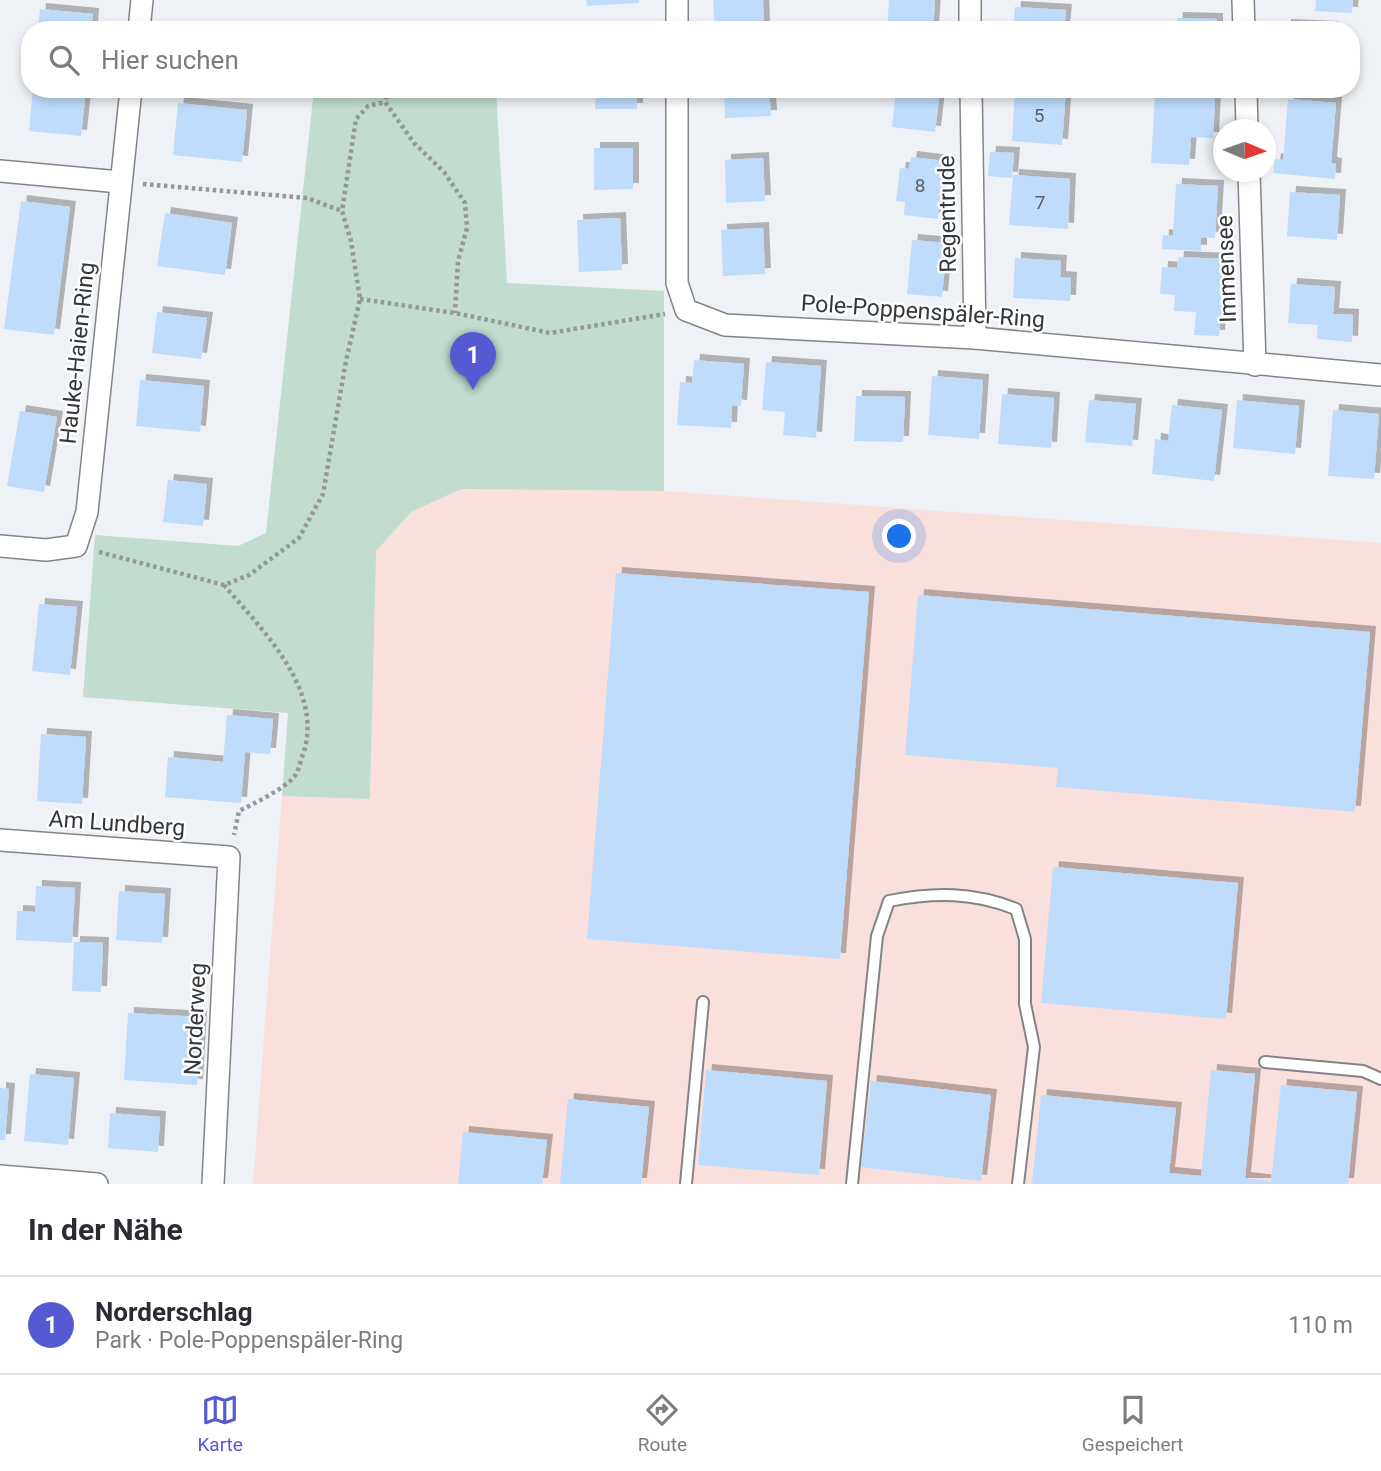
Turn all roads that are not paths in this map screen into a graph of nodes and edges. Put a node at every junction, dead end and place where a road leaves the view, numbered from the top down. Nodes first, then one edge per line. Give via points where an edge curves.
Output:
1 (142, 0) edge
2 (677, 0) edge
3 (970, 0) edge
4 (1243, 0) edge
5 (140, 21) edge
6 (677, 21) edge
7 (970, 21) edge
8 (1244, 21) edge
9 (130, 98) edge
10 (677, 98) edge
11 (971, 98) edge
12 (1246, 98) edge
13 (1247, 119) edge
14 (0, 171) edge
15 (121, 182) junction
16 (1249, 182) edge
17 (975, 338) junction
18 (1255, 365) junction
19 (1381, 374) edge
20 (0, 546) edge
21 (0, 840) edge
22 (229, 857) joint
23 (703, 1002) dead end
24 (1265, 1062) dead end
25 (1381, 1079) edge
26 (0, 1176) edge
27 (97, 1184) edge
28 (213, 1184) edge
29 (686, 1184) edge
30 (852, 1184) edge
31 (1018, 1184) edge

1 - 5 street
2 - 6 street
3 - 7 street
4 - 8 street
9 - 15 street, Hauke-Haien-Ring
10 - 17 street, Pole-Poppenspäler-Ring via 677,283 687,310 725,325
11 - 17 street, Regentrude
12 - 13 street
14 - 15 street
15 - 20 street, Hauke-Haien-Ring via 87,512 76,545 46,550
16 - 18 street, Immensee
17 - 18 street, Pole-Poppenspäler-Ring
18 - 19 street, Pole-Poppenspäler-Ring
21 - 22 street, Am Lundberg
22 - 28 street, Norderweg
23 - 29 lane
24 - 25 lane via 1363,1071
26 - 27 street
30 - 31 lane via 877,936 890,901 927,893 986,897 1016,909 1025,939 1025,1004 1034,1047

